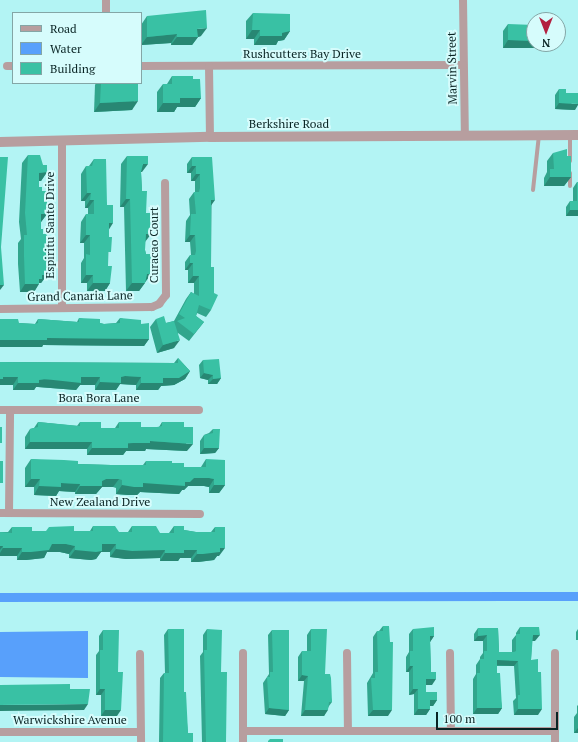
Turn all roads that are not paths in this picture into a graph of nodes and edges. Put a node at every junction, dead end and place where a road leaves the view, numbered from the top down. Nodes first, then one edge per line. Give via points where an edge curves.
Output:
1 (106, 0) edge
2 (463, 0) edge
3 (106, 12) edge
4 (142, 66) edge
5 (209, 66) junction
6 (463, 66) junction
7 (539, 135) junction
8 (574, 135) edge
9 (465, 136) junction
10 (210, 137) junction
11 (0, 142) edge
12 (62, 142) junction
13 (165, 183) dead end
14 (570, 186) dead end
15 (533, 190) dead end
16 (159, 304) joint
17 (0, 308) edge
18 (62, 308) junction
19 (0, 410) edge
20 (10, 410) junction
21 (199, 410) dead end
22 (0, 513) edge
23 (9, 513) junction
24 (200, 514) dead end
25 (244, 653) dead end
26 (347, 653) dead end
27 (450, 653) dead end
28 (554, 653) dead end
29 (140, 654) dead end
30 (244, 731) junction
31 (348, 731) junction
32 (451, 731) junction
33 (555, 731) junction
34 (0, 732) edge
35 (140, 732) junction
36 (140, 742) edge
37 (244, 742) edge
38 (555, 742) edge

1 - 3 street
2 - 6 street, Marvin Street
4 - 5 street, Rushcutters Bay Drive
5 - 6 street, Rushcutters Bay Drive
5 - 10 street
6 - 9 street, Marvin Street
7 - 8 street, Berkshire Road
7 - 9 street, Berkshire Road
7 - 15 lane
8 - 14 lane
9 - 10 street, Berkshire Road
10 - 12 street, Berkshire Road
11 - 12 street, Berkshire Road
12 - 18 street, Espiritu Santo Drive
13 - 16 street, Curacao Court via 166,295
16 - 18 street, Grand Canaria Lane via 152,307
17 - 18 street, Grand Canaria Lane
19 - 20 street, Bora Bora Lane
20 - 21 street, Bora Bora Lane
20 - 23 street
22 - 23 street, New Zealand Drive
23 - 24 street, New Zealand Drive
25 - 30 street
26 - 31 street
27 - 32 street
28 - 33 street
29 - 35 street
30 - 31 street
30 - 37 street
31 - 32 street
32 - 33 street
33 - 38 street
34 - 35 street, Warwickshire Avenue
35 - 36 street

